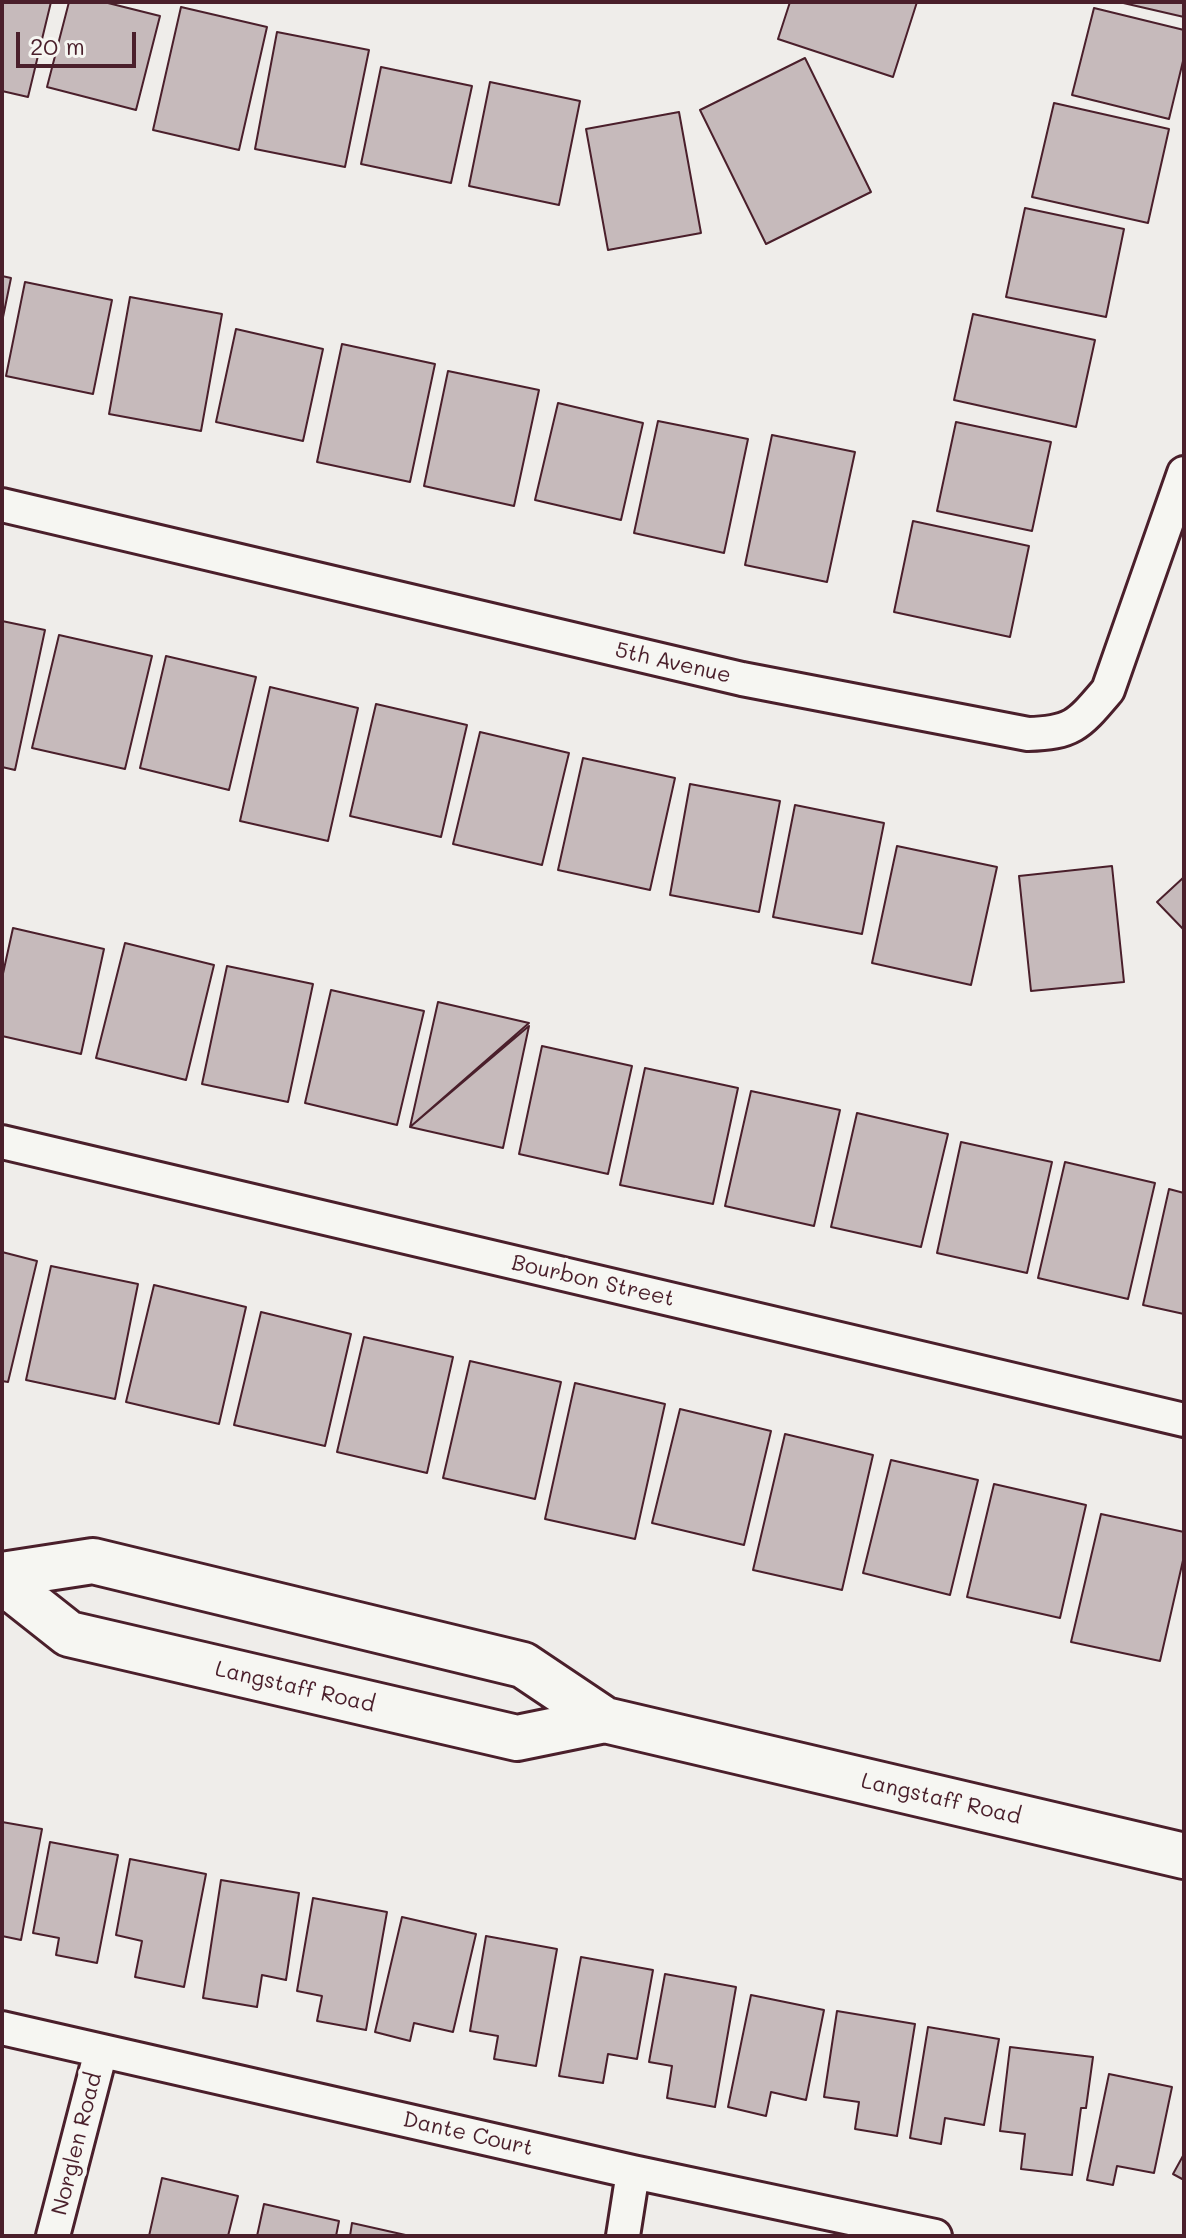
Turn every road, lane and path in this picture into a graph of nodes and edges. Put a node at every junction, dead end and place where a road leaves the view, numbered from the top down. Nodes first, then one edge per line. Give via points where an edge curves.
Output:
1 (1184, 473) edge
2 (2, 505) edge
3 (2, 1142) edge
4 (1184, 1420) edge
5 (2, 1578) edge
6 (605, 1720) junction
7 (1184, 1856) edge
8 (2, 2028) edge
9 (101, 2051) junction
10 (633, 2172) junction
11 (53, 2236) edge
12 (623, 2236) edge
13 (935, 2236) edge

1 - 2 street, 5th Avenue via 1108,690 1063,733 1039,734 983,728 742,679
3 - 4 street, Bourbon Street
5 - 6 main road, Langstaff Road via 93,1561 523,1665
5 - 6 main road, Langstaff Road via 69,1634 517,1738
6 - 7 main road, Langstaff Road
8 - 9 street, Dante Court
9 - 10 street, Dante Court
9 - 11 street, Norglen Road
10 - 12 street
10 - 13 street, Dante Court

